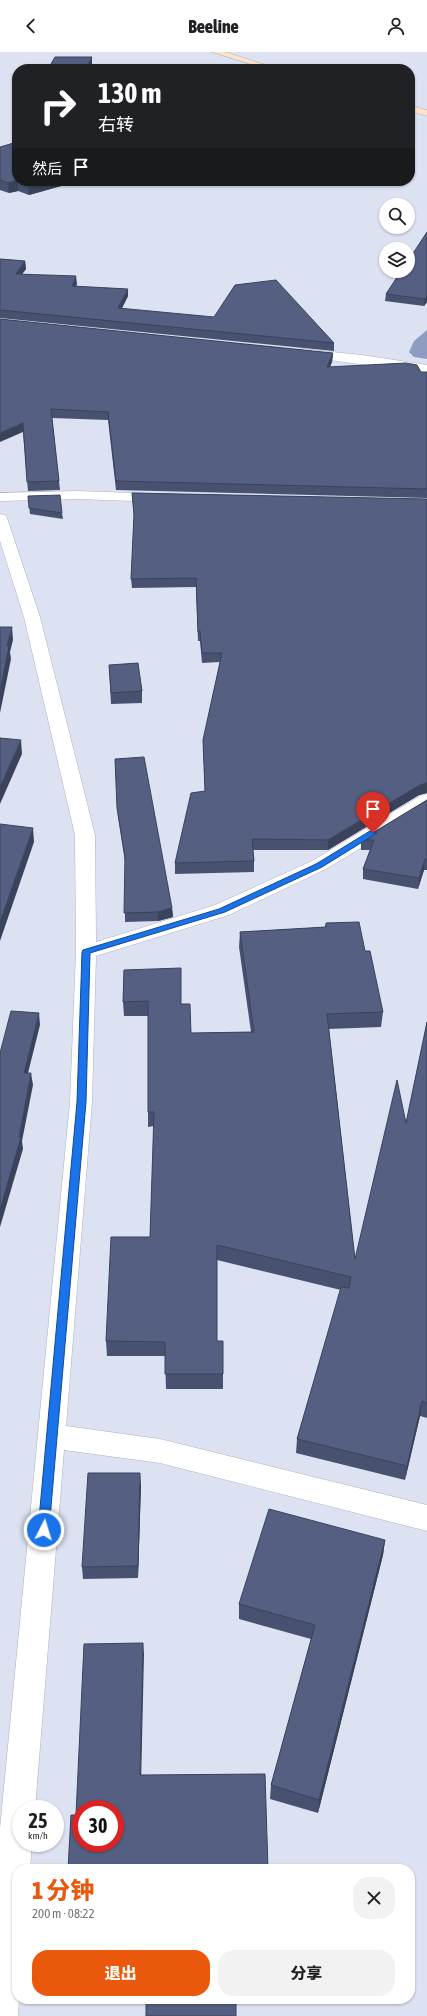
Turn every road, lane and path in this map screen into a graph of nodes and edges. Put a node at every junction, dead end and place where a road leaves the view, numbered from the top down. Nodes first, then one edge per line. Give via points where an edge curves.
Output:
1 (216, 52) edge
2 (258, 64) edge
3 (415, 109) edge
4 (427, 113) edge
5 (292, 352) edge
6 (427, 368) edge
7 (0, 496) edge
8 (175, 498) edge
9 (0, 518) edge
10 (427, 800) edge
11 (86, 952) junction
12 (52, 1436) junction
13 (427, 1518) edge
14 (14, 1864) edge
15 (12, 1882) edge
16 (0, 2016) edge

1 - 2 main road
3 - 4 main road
5 - 6 street
7 - 8 street
9 - 11 street via 32,618 85,835
10 - 11 street via 319,866 222,910
11 - 12 street via 81,1102
12 - 13 street via 160,1451
12 - 14 street
15 - 16 street

